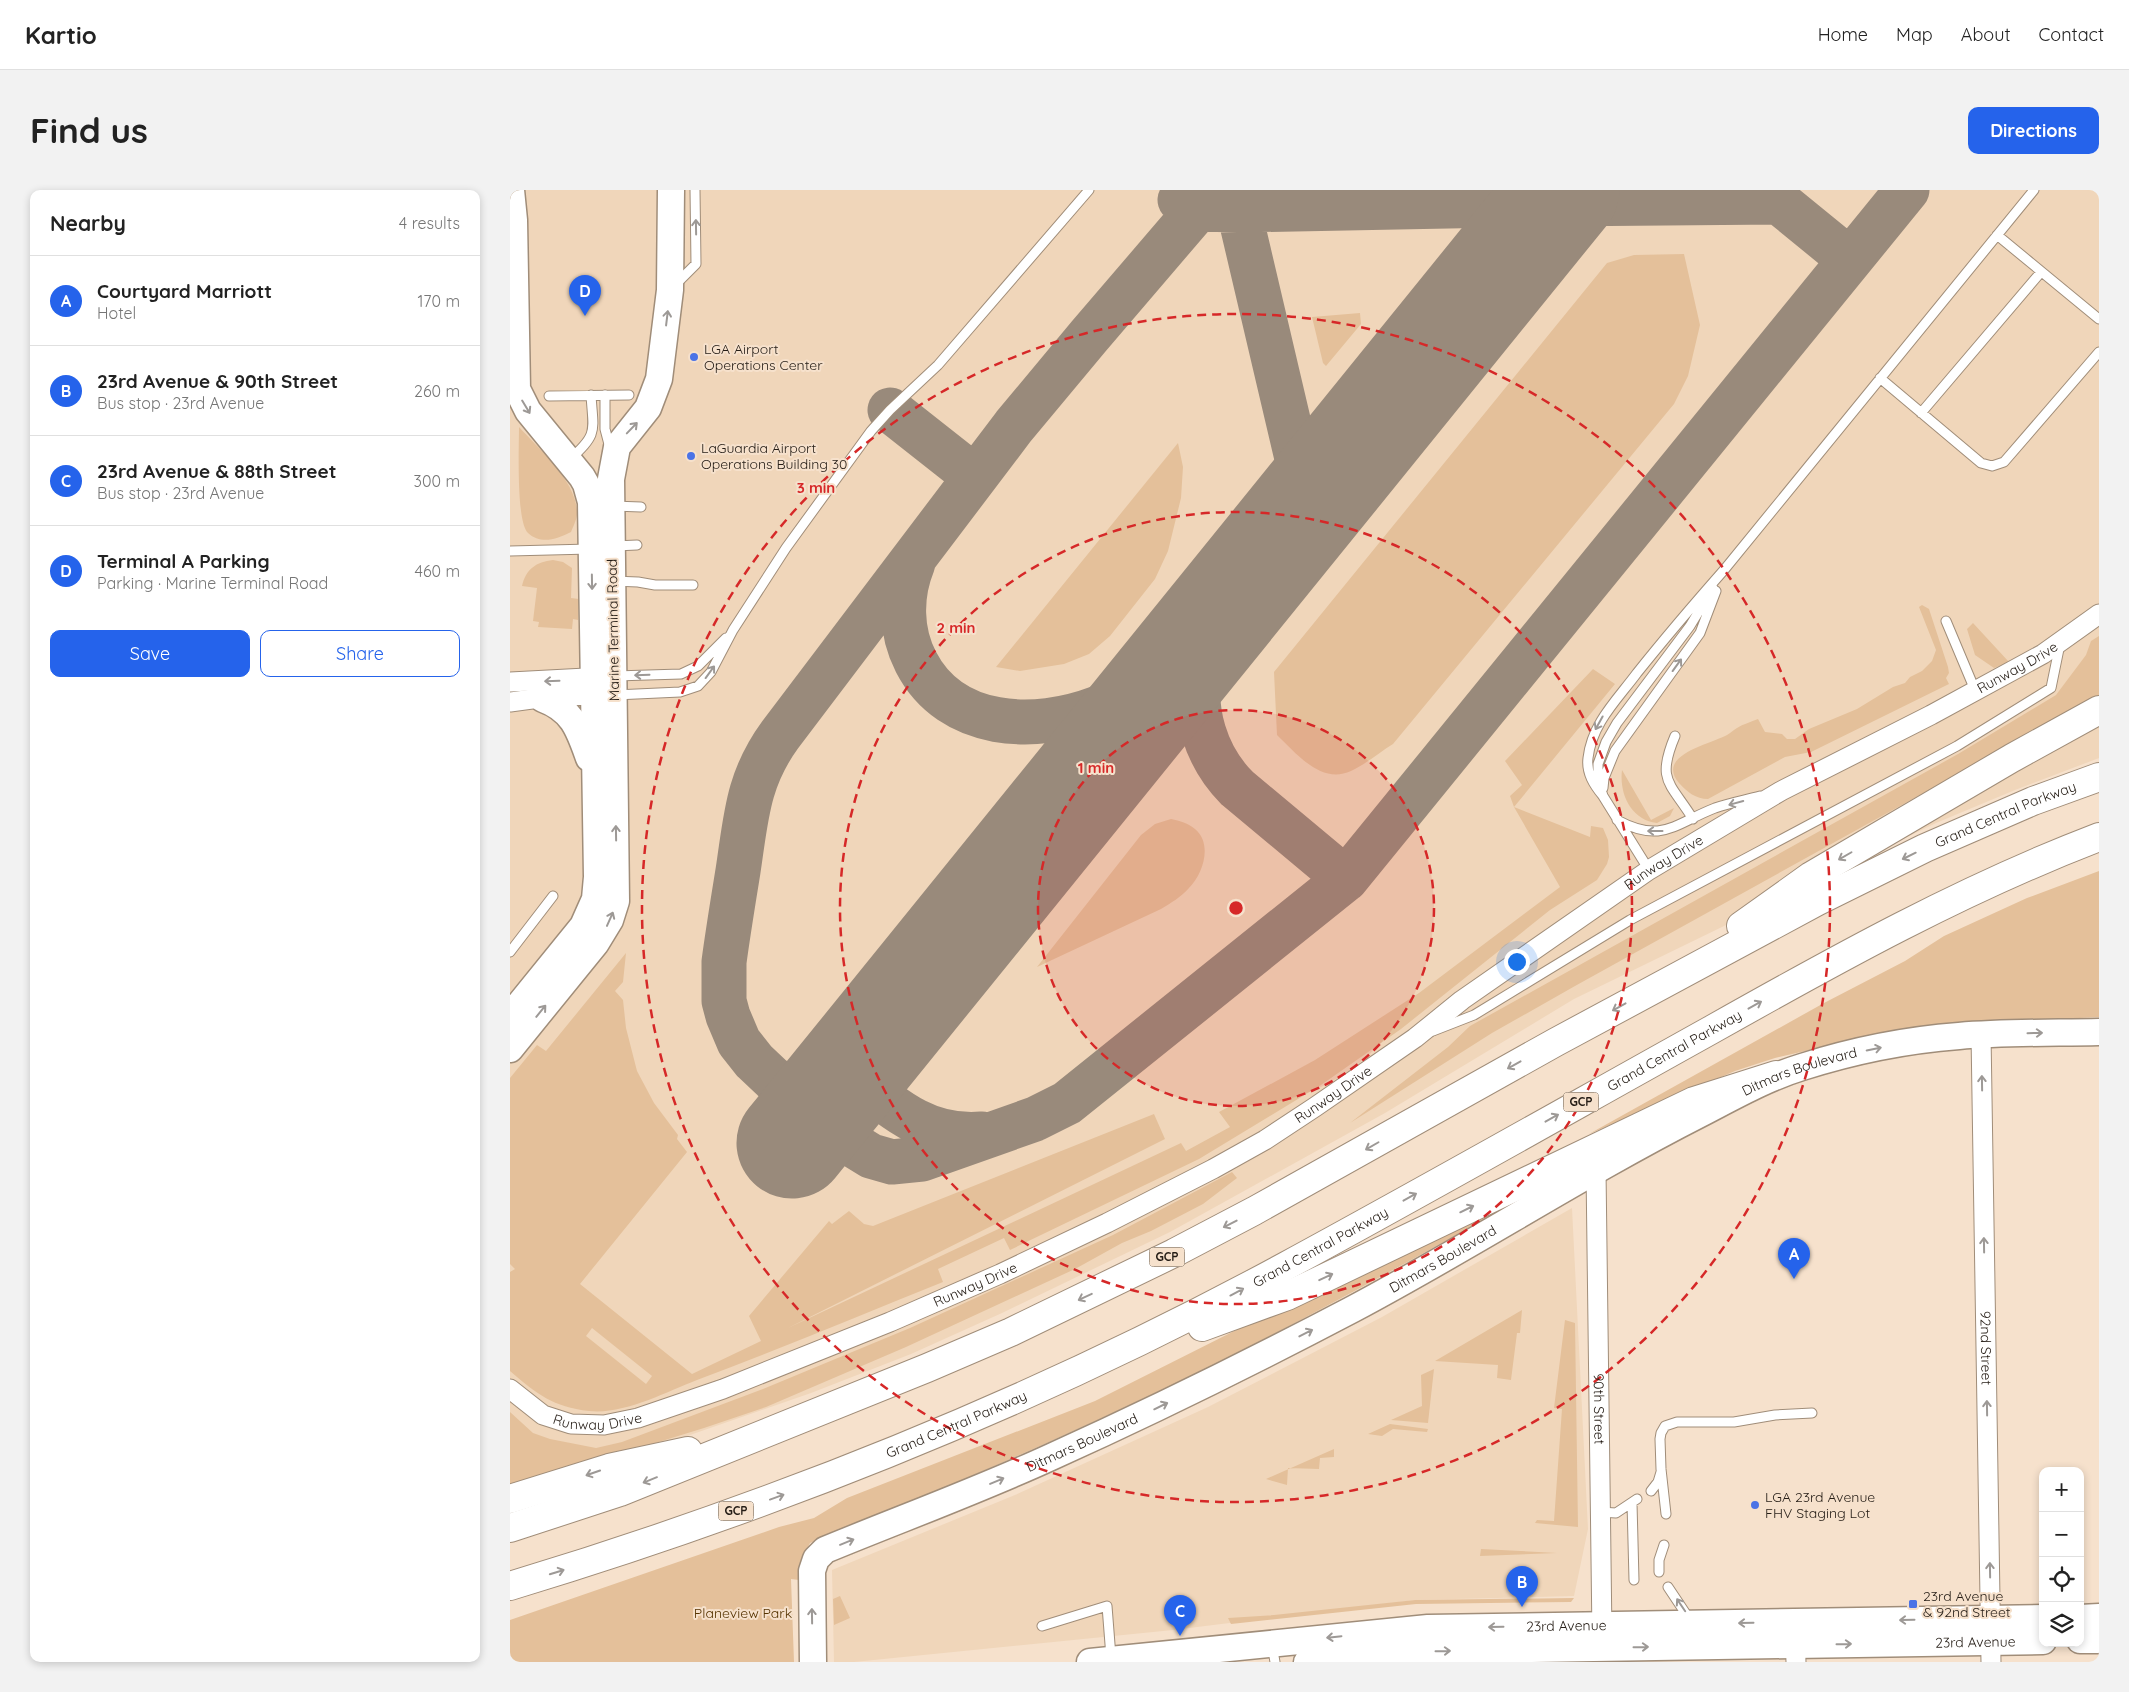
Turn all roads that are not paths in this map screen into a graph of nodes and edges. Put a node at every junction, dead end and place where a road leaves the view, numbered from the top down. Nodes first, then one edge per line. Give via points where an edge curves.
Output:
1 (511, 190) edge
2 (670, 190) edge
3 (695, 190) edge
4 (1089, 190) edge
5 (2034, 190) edge
6 (1997, 235) junction
7 (2041, 272) junction
8 (670, 290) junction
9 (2099, 319) edge
10 (2099, 352) edge
11 (1880, 378) junction
12 (591, 395) junction
13 (605, 395) junction
14 (629, 395) dead end
15 (549, 396) dead end
16 (1921, 413) junction
17 (568, 460) junction
18 (613, 460) junction
19 (601, 506) junction
20 (641, 507) dead end
21 (637, 546) dead end
22 (601, 548) junction
23 (510, 551) edge
24 (1724, 570) junction
25 (612, 582) junction
26 (693, 585) dead end
27 (2099, 614) edge
28 (1946, 621) dead end
29 (733, 630) junction
30 (2060, 644) junction
31 (510, 682) edge
32 (604, 686) junction
33 (1975, 690) junction
34 (543, 698) junction
35 (510, 702) edge
36 (2099, 710) edge
37 (2099, 729) edge
38 (1675, 736) dead end
39 (594, 772) junction
40 (2099, 777) edge
41 (1781, 791) junction
42 (1603, 796) junction
43 (1693, 819) junction
44 (1616, 820) junction
45 (1903, 824) junction
46 (2099, 837) edge
47 (1649, 870) junction
48 (553, 896) dead end
49 (510, 952) edge
50 (1662, 984) junction
51 (510, 1016) edge
52 (2099, 1032) edge
53 (1981, 1034) junction
54 (1414, 1038) junction
55 (510, 1049) edge
56 (1776, 1076) junction
57 (1596, 1170) junction
58 (1068, 1375) junction
59 (510, 1389) edge
60 (1812, 1413) dead end
61 (760, 1436) junction
62 (1661, 1469) junction
63 (1652, 1491) dead end
64 (510, 1499) edge
65 (1600, 1512) junction
66 (1666, 1514) dead end
67 (510, 1528) edge
68 (1664, 1545) dead end
69 (1659, 1572) dead end
70 (1634, 1580) dead end
71 (510, 1586) edge
72 (1668, 1587) dead end
73 (2099, 1617) edge
74 (2084, 1618) edge
75 (2039, 1620) edge
76 (1693, 1624) junction
77 (1042, 1626) dead end
78 (2084, 1640) edge
79 (2099, 1640) edge
80 (1991, 1641) edge
81 (2039, 1641) edge
82 (1602, 1642) junction
83 (1795, 1643) edge
84 (1402, 1648) edge
85 (1273, 1653) edge
86 (1205, 1656) edge
87 (1101, 1661) edge
88 (1318, 1661) edge
89 (813, 1662) edge

1 -> 17 street, Marine Terminal Road via 517,389 528,411
2 - 8 street, Marine Terminal Road
8 -> 3 lane via 696,264
4 - 29 lane via 944,358 872,431 791,540
5 - 6 lane
6 - 7 lane
6 - 11 lane
7 - 9 lane
7 - 16 lane
18 -> 8 street, Marine Terminal Road via 620,441 643,416 658,388
10 - 16 lane via 2004,462 1992,466 1981,463
11 - 16 lane
11 - 24 lane
12 - 13 lane
12 - 15 lane
12 - 17 lane via 591,438
13 - 14 lane
13 - 18 lane via 605,429
17 - 19 street, Marine Terminal Road
18 - 19 street, Marine Terminal Road
19 - 20 lane
19 - 22 street, Marine Terminal Road
21 - 22 lane
22 - 23 lane
22 - 25 street, Marine Terminal Road
22 -> 32 street, Marine Terminal Road
42 -> 24 lane via 1604,778 1615,751 1700,633
24 - 42 lane via 1690,626 1606,742 1598,764
24 -> 42 lane via 1680,618 1598,724 1587,760 1589,776
25 - 26 lane
25 - 32 street, Marine Terminal Road
27 - 30 street, Runway Drive
28 - 33 lane
29 -> 32 lane via 692,670
32 -> 29 lane via 680,692 698,686 718,661
30 - 33 street, Runway Drive
30 - 54 lane via 2051,688 1957,746 1630,920 1474,1014
32 -> 31 street
32 - 34 street
32 - 39 street, Marine Terminal Road
55 -> 32 street, Marine Terminal Road via 596,943 614,910 617,891
33 - 41 street, Runway Drive via 1931,716
34 - 35 street
34 - 39 street via 562,708 572,719
36 - 45 highway
37 - 45 highway
38 - 43 lane via 1665,764 1666,777
39 - 51 street, Marine Terminal Road via 597,878 592,907 583,926
40 -> 50 highway, Grand Central Parkway / GCP via 2033,801 1925,848
41 -> 43 lane via 1715,808
41 - 47 street, Runway Drive
42 - 44 lane
43 -> 44 lane via 1666,831 1653,832
44 - 47 lane
45 -> 50 highway via 1795,887
58 -> 46 highway, Grand Central Parkway / GCP via 1291,1263 1891,931 1990,882
47 - 54 street, Runway Drive via 1462,1000
48 - 49 lane
50 -> 61 highway, Grand Central Parkway / GCP via 1330,1170 1174,1253 1002,1335
53 -> 52 street, Ditmars Boulevard
56 -> 53 street, Ditmars Boulevard via 1871,1049
80 -> 53 street, 92nd Street
54 - 59 street, Runway Drive via 1265,1140 1162,1195 946,1298 723,1389 632,1420 593,1426 571,1424 544,1415
56 - 57 street, Ditmars Boulevard
58 -> 56 highway via 1287,1296 1694,1101
57 - 65 street, 90th Street
89 -> 57 street, Ditmars Boulevard via 812,1571 816,1559 825,1550 1050,1458 1280,1347 1397,1285
71 -> 58 highway, Grand Central Parkway / GCP via 674,1534 788,1493 909,1445
60 - 62 lane via 1734,1422 1673,1423 1665,1426 1661,1433
61 -> 64 highway via 609,1468
61 -> 67 highway, Grand Central Parkway / GCP via 620,1492
62 - 63 lane
62 - 66 lane
65 - 70 lane via 1616,1513 1635,1501
65 - 82 street, 90th Street
68 - 69 lane
76 -> 72 lane
73 - 74 street
75 - 80 street, 23rd Avenue
76 - 82 street, 23rd Avenue
83 -> 76 street, 23rd Avenue
77 - 87 lane via 1108,1606
78 - 79 street
80 - 81 street, 23rd Avenue
80 - 83 street, 23rd Avenue
82 -> 83 street, 23rd Avenue
82 - 84 street, 23rd Avenue
84 -> 85 street, 23rd Avenue
84 - 88 street, 23rd Avenue
85 - 86 street, 23rd Avenue
86 - 87 street, 23rd Avenue

